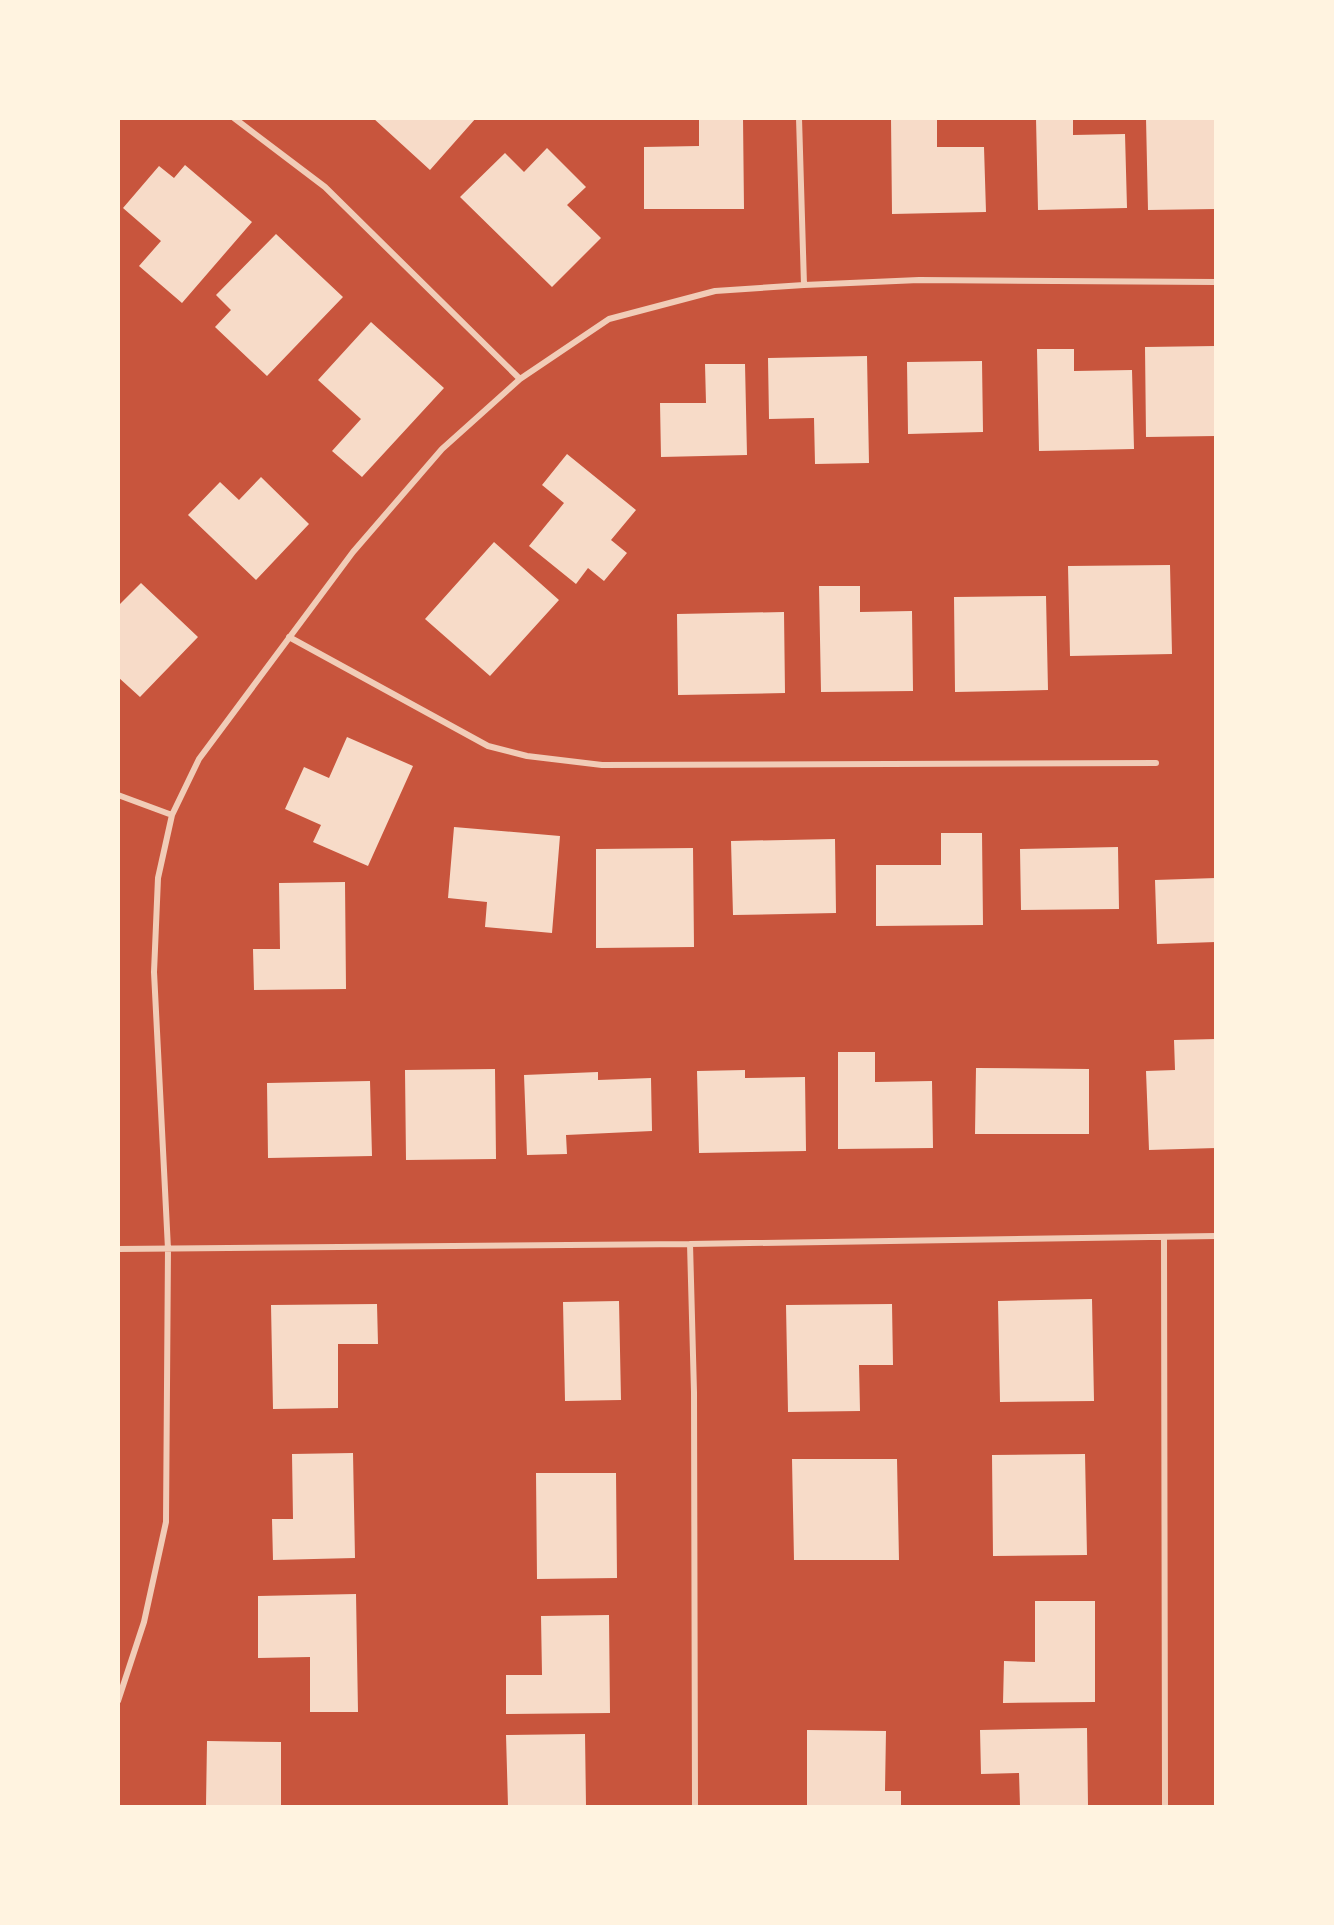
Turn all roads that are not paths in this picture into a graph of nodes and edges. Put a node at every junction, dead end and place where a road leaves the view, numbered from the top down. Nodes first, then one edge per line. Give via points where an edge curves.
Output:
1 (234, 118) edge
2 (799, 118) edge
3 (1215, 282) edge
4 (804, 285) junction
5 (520, 379) junction
6 (289, 637) junction
7 (1156, 763) dead end
8 (118, 795) edge
9 (172, 815) junction
10 (1215, 1236) edge
11 (1164, 1238) junction
12 (690, 1244) junction
13 (118, 1249) edge
14 (168, 1249) junction
15 (118, 1701) edge
16 (695, 1806) edge
17 (1166, 1806) edge

1 - 5 street via 325,187
2 - 4 street
3 - 4 street via 919,280
4 - 5 street via 715,291 609,319
5 - 6 street via 442,449 353,552
6 - 7 street via 488,746 527,756 602,765
6 - 9 street via 199,759
8 - 9 street
9 - 14 street via 158,878 154,972
10 - 11 street
11 - 12 street
11 - 17 street
12 - 14 street
12 - 16 street
13 - 14 street
14 - 15 street via 166,1522 144,1622

